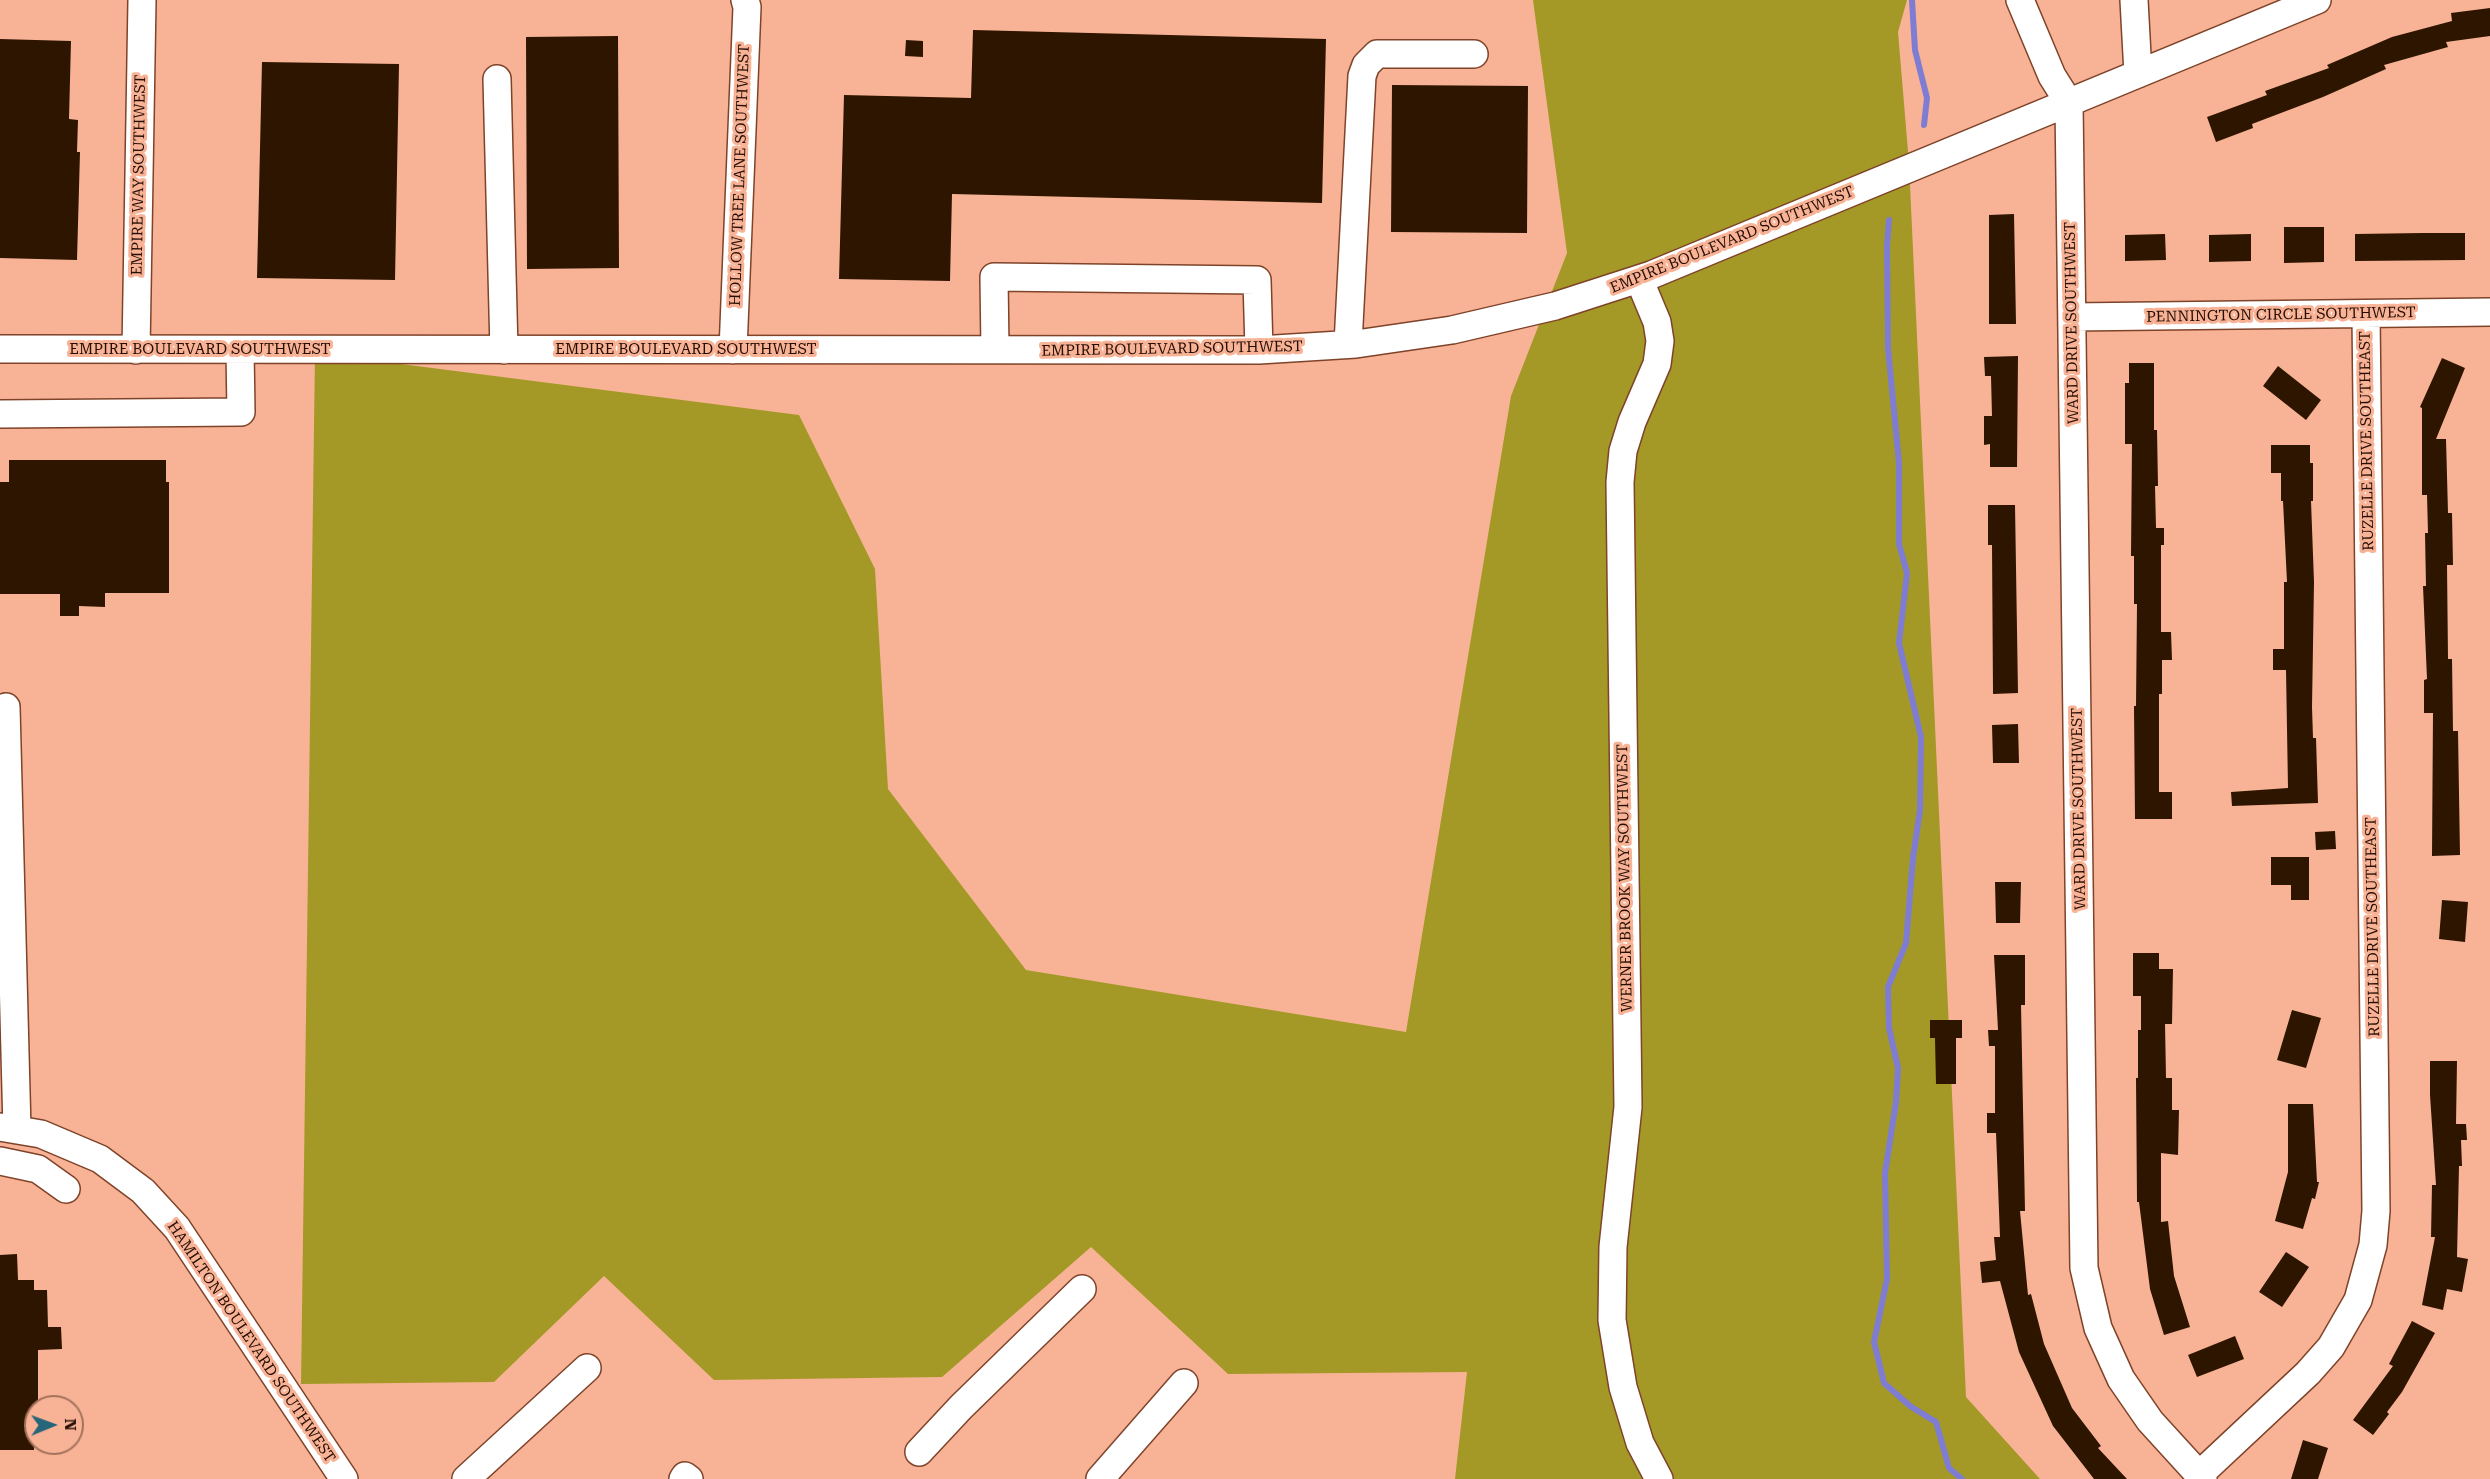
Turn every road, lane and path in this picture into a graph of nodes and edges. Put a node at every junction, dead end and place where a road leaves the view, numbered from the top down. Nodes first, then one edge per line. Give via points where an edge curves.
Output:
1 (141, 0) edge
2 (745, 0) edge
3 (2020, 0) edge
4 (2134, 0) edge
5 (2317, 0) edge
6 (1474, 54) dead end
7 (2138, 74) junction
8 (497, 79) dead end
9 (2069, 103) junction
10 (1639, 279) junction
11 (2490, 312) edge
12 (2366, 314) junction
13 (2072, 317) junction
14 (1348, 344) junction
15 (0, 350) edge
16 (136, 350) junction
17 (240, 350) junction
18 (504, 350) junction
19 (733, 350) junction
20 (995, 350) junction
21 (1259, 350) junction
22 (0, 414) edge
23 (6, 707) dead end
24 (8, 1128) edge
25 (0, 1161) edge
26 (66, 1189) dead end
27 (1082, 1289) dead end
28 (587, 1368) dead end
29 (1184, 1383) dead end
30 (919, 1452) dead end
31 (2201, 1477) edge
32 (344, 1479) edge
33 (466, 1479) edge
34 (683, 1479) edge
35 (689, 1479) edge
36 (1100, 1479) edge
37 (1659, 1479) edge

1 - 16 street, EMPIRE WAY SOUTHWEST
2 - 19 street, HOLLOW TREE LANE SOUTHWEST
3 - 9 street via 2052,76
4 - 7 street
5 - 7 street, EMPIRE BOULEVARD SOUTHWEST
6 - 14 street via 1377,54 1366,65 1362,76
7 - 9 street, EMPIRE BOULEVARD SOUTHWEST
8 - 18 street
9 - 10 street, EMPIRE BOULEVARD SOUTHWEST
9 - 13 street, WARD DRIVE SOUTHWEST
10 - 14 street, EMPIRE BOULEVARD SOUTHWEST via 1555,306 1452,330
10 - 37 street, WERNER BROOK WAY SOUTHWEST via 1657,322 1660,341 1657,364 1626,441 1620,482 1628,1107 1613,1247 1612,1320 1623,1387 1640,1443
11 - 12 street, PENNINGTON CIRCLE SOUTHWEST
12 - 13 street, PENNINGTON CIRCLE SOUTHWEST
12 - 31 street, RUZELLE DRIVE SOUTHEAST via 2376,1211 2373,1245 2358,1300 2331,1347
13 - 31 street, WARD DRIVE SOUTHWEST via 2084,1268 2098,1328 2121,1379 2150,1421
14 - 21 street, EMPIRE BOULEVARD SOUTHWEST
15 - 16 street, EMPIRE BOULEVARD SOUTHWEST
16 - 17 street, EMPIRE BOULEVARD SOUTHWEST
17 - 18 street, EMPIRE BOULEVARD SOUTHWEST
17 - 22 street via 241,412
18 - 19 street, EMPIRE BOULEVARD SOUTHWEST
19 - 20 street, EMPIRE BOULEVARD SOUTHWEST
20 - 21 street, EMPIRE BOULEVARD SOUTHWEST
20 - 21 street via 994,277 1257,280
23 - 24 street
24 - 32 street, HAMILTON BOULEVARD SOUTHWEST via 41,1134 100,1159 150,1199 177,1228
25 - 26 street via 38,1169
27 - 30 street
28 - 33 street
29 - 36 street
34 - 35 street

